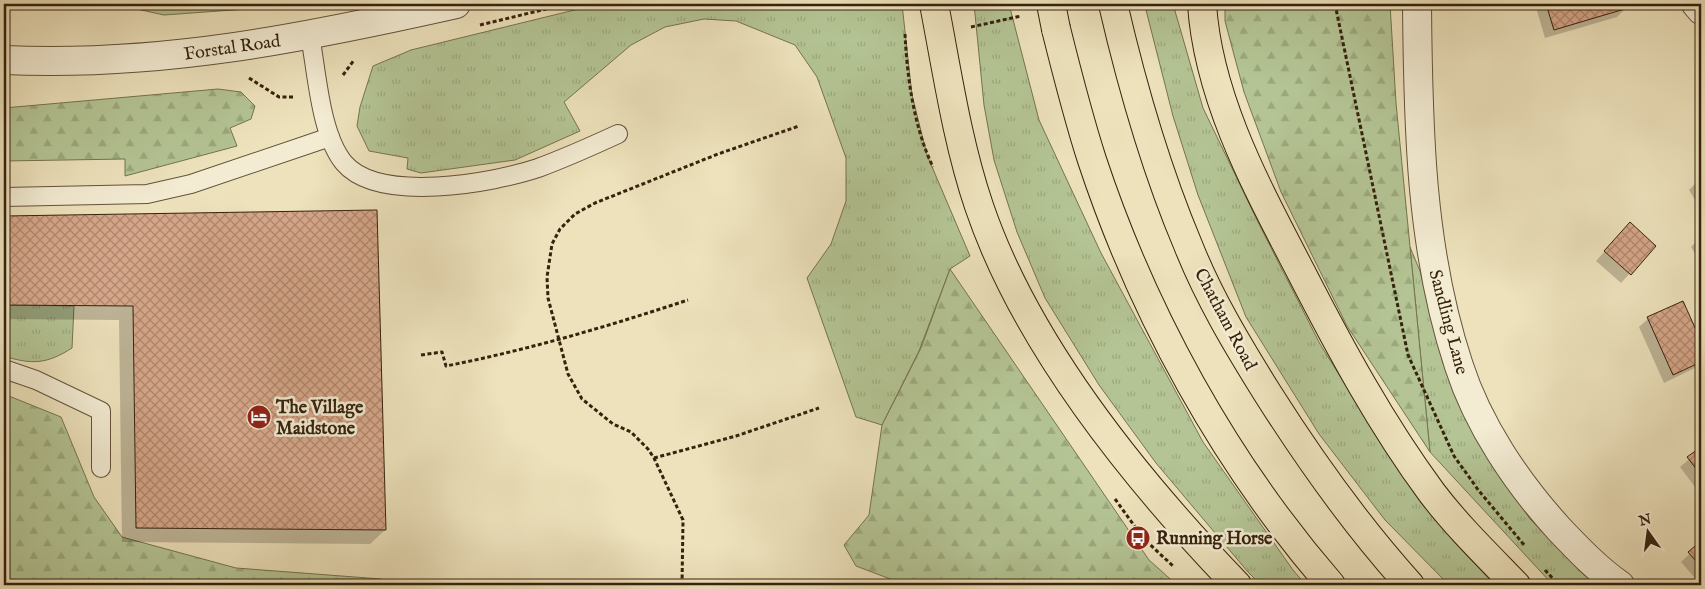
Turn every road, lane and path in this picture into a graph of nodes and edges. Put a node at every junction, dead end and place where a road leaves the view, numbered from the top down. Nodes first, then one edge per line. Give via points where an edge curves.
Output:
1 (456, 4) edge
2 (934, 4) edge
3 (1202, 4) edge
4 (1418, 4) edge
5 (1696, 4) edge
6 (1114, 10) edge
7 (1701, 10) edge
8 (1054, 16) edge
9 (310, 36) junction
10 (4, 60) edge
11 (799, 126) dead end
12 (618, 134) dead end
13 (330, 137) junction
14 (4, 197) edge
15 (688, 300) dead end
16 (558, 338) junction
17 (421, 355) dead end
18 (4, 369) edge
19 (819, 408) dead end
20 (654, 458) junction
21 (101, 468) dead end
22 (682, 585) edge
23 (1236, 585) edge
24 (1331, 585) edge
25 (1410, 585) edge
26 (1516, 585) edge
27 (1620, 585) edge

1 - 9 street, Forstal Road
2 - 23 highway via 962,146 980,207 1034,326 1088,408 1134,469 1181,527
3 - 26 highway via 1213,73 1228,113 1282,235 1334,337 1432,493
4 - 27 street, Sandling Lane via 1418,102 1423,180 1433,258 1459,367 1481,418 1541,509 1603,574
5 - 7 street
6 - 25 highway, Chatham Road via 1141,114 1164,184 1211,296 1235,342 1301,447 1340,503
8 - 24 highway via 1092,160 1166,337 1228,446
9 - 10 street, Forstal Road via 149,58 49,62
9 - 13 lane
11 - 16 path via 718,154 575,214 560,229 548,258 548,298
12 - 13 lane via 537,168 502,178 421,187 375,181 360,174 345,164
13 - 14 lane via 191,184 147,194
15 - 16 path
16 - 17 path via 504,355 446,366 442,352
16 - 20 path via 568,374 582,400 613,424 631,432
18 - 21 lane via 36,380 101,411
19 - 20 path via 736,436
20 - 22 path via 683,520

